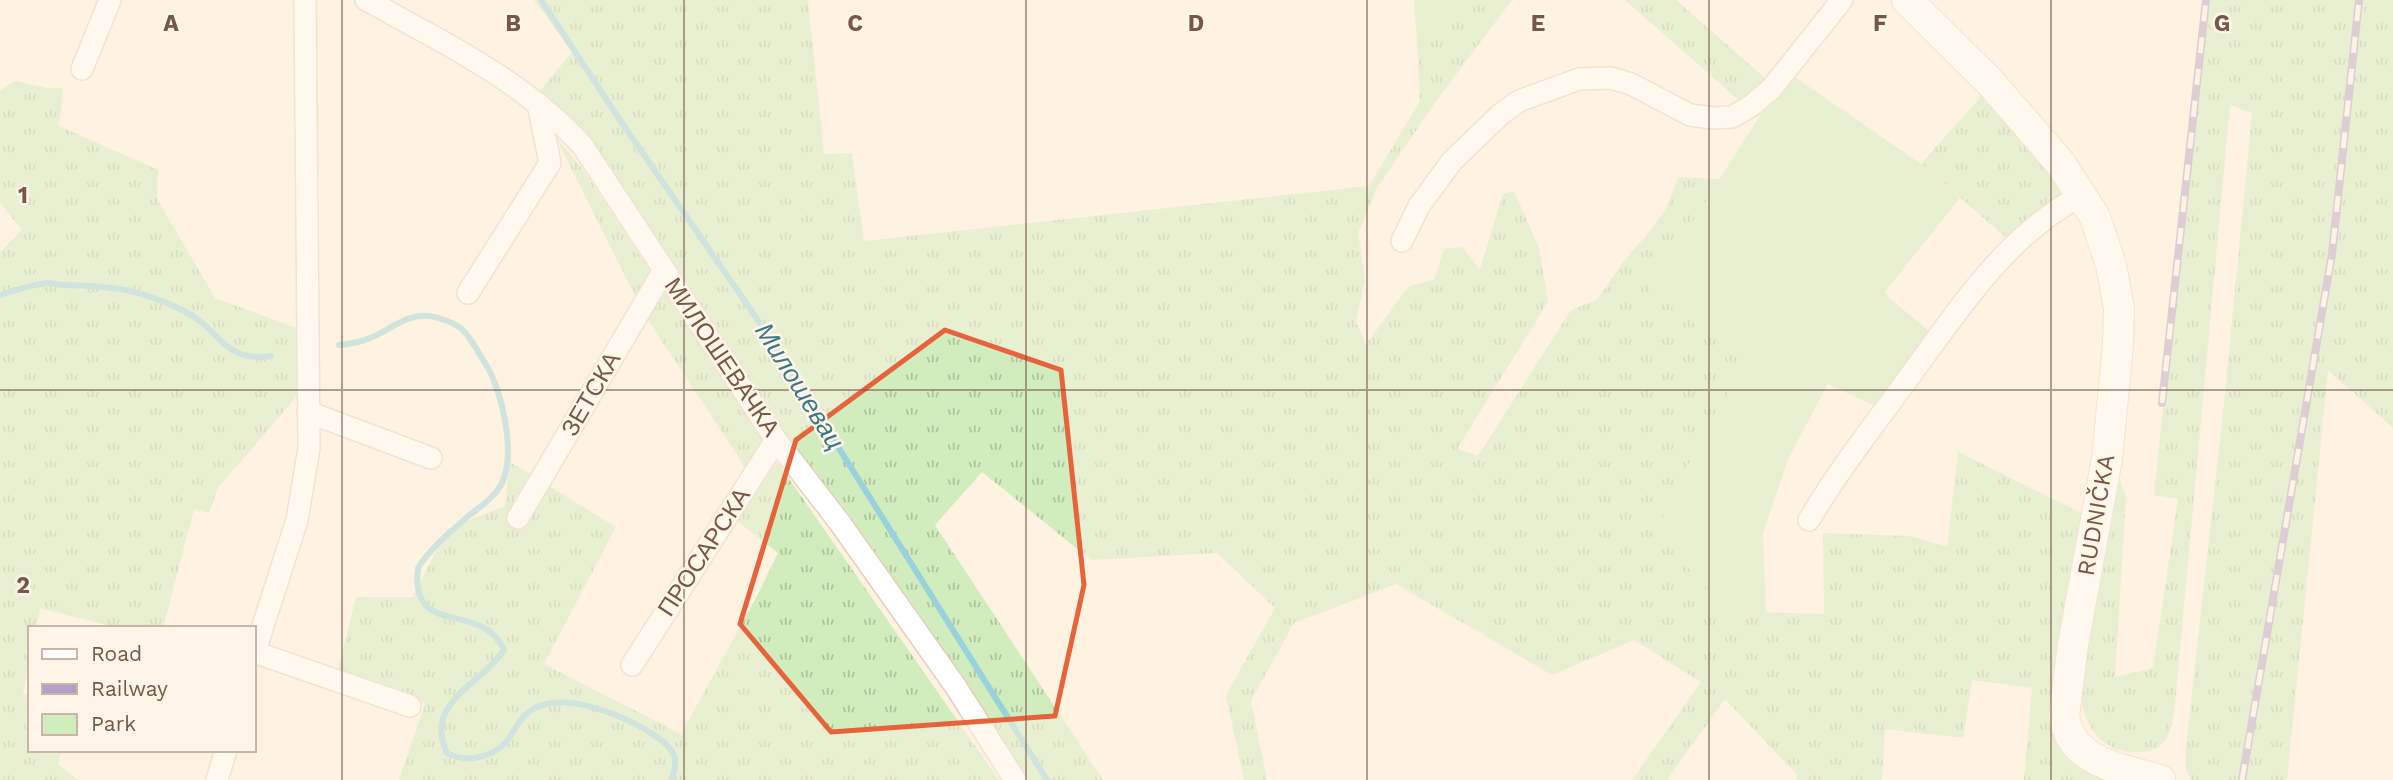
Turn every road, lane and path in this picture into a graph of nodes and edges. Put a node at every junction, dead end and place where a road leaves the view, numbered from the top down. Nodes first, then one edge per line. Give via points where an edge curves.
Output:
1 (110, 0) edge
2 (304, 0) edge
3 (366, 0) edge
4 (1842, 0) edge
5 (1908, 0) edge
6 (82, 69) dead end
7 (538, 104) junction
8 (582, 145) junction
9 (550, 163) junction
10 (2082, 195) junction
11 (1402, 241) dead end
12 (664, 270) junction
13 (468, 293) dead end
14 (309, 412) junction
15 (776, 440) junction
16 (431, 458) dead end
17 (518, 518) dead end
18 (1809, 520) dead end
19 (256, 647) edge
20 (256, 654) edge
21 (632, 664) dead end
22 (410, 706) dead end
23 (225, 752) edge
24 (217, 780) edge
25 (1015, 780) edge
26 (2160, 780) edge

1 - 6 street
2 - 14 street
3 - 7 street, МИЛОШЕВАЧКА via 456,48
4 - 11 street via 1772,89 1732,117 1690,115 1611,78 1579,79 1519,101 1452,161 1419,206
5 - 10 street, RUDNIČKA via 1990,82
7 - 8 street, МИЛОШЕВАЧКА
7 - 9 street
8 - 9 street
8 - 12 street, МИЛОШЕВАЧКА
9 - 13 street
10 - 18 street via 2031,228 1978,283 1835,475
10 - 26 street, RUDNIČKA via 2095,217 2111,265 2119,308 2118,345 2108,459 2064,716 2074,742 2092,759
12 - 15 street, МИЛОШЕВАЧКА
12 - 17 street, ЗЕТСКА
14 - 16 street
14 - 19 street via 309,448 297,520
15 - 21 street, ПРОСАРСКА
15 - 25 street, МИЛОШЕВАЧКА via 956,687
20 - 22 street
23 - 24 street

